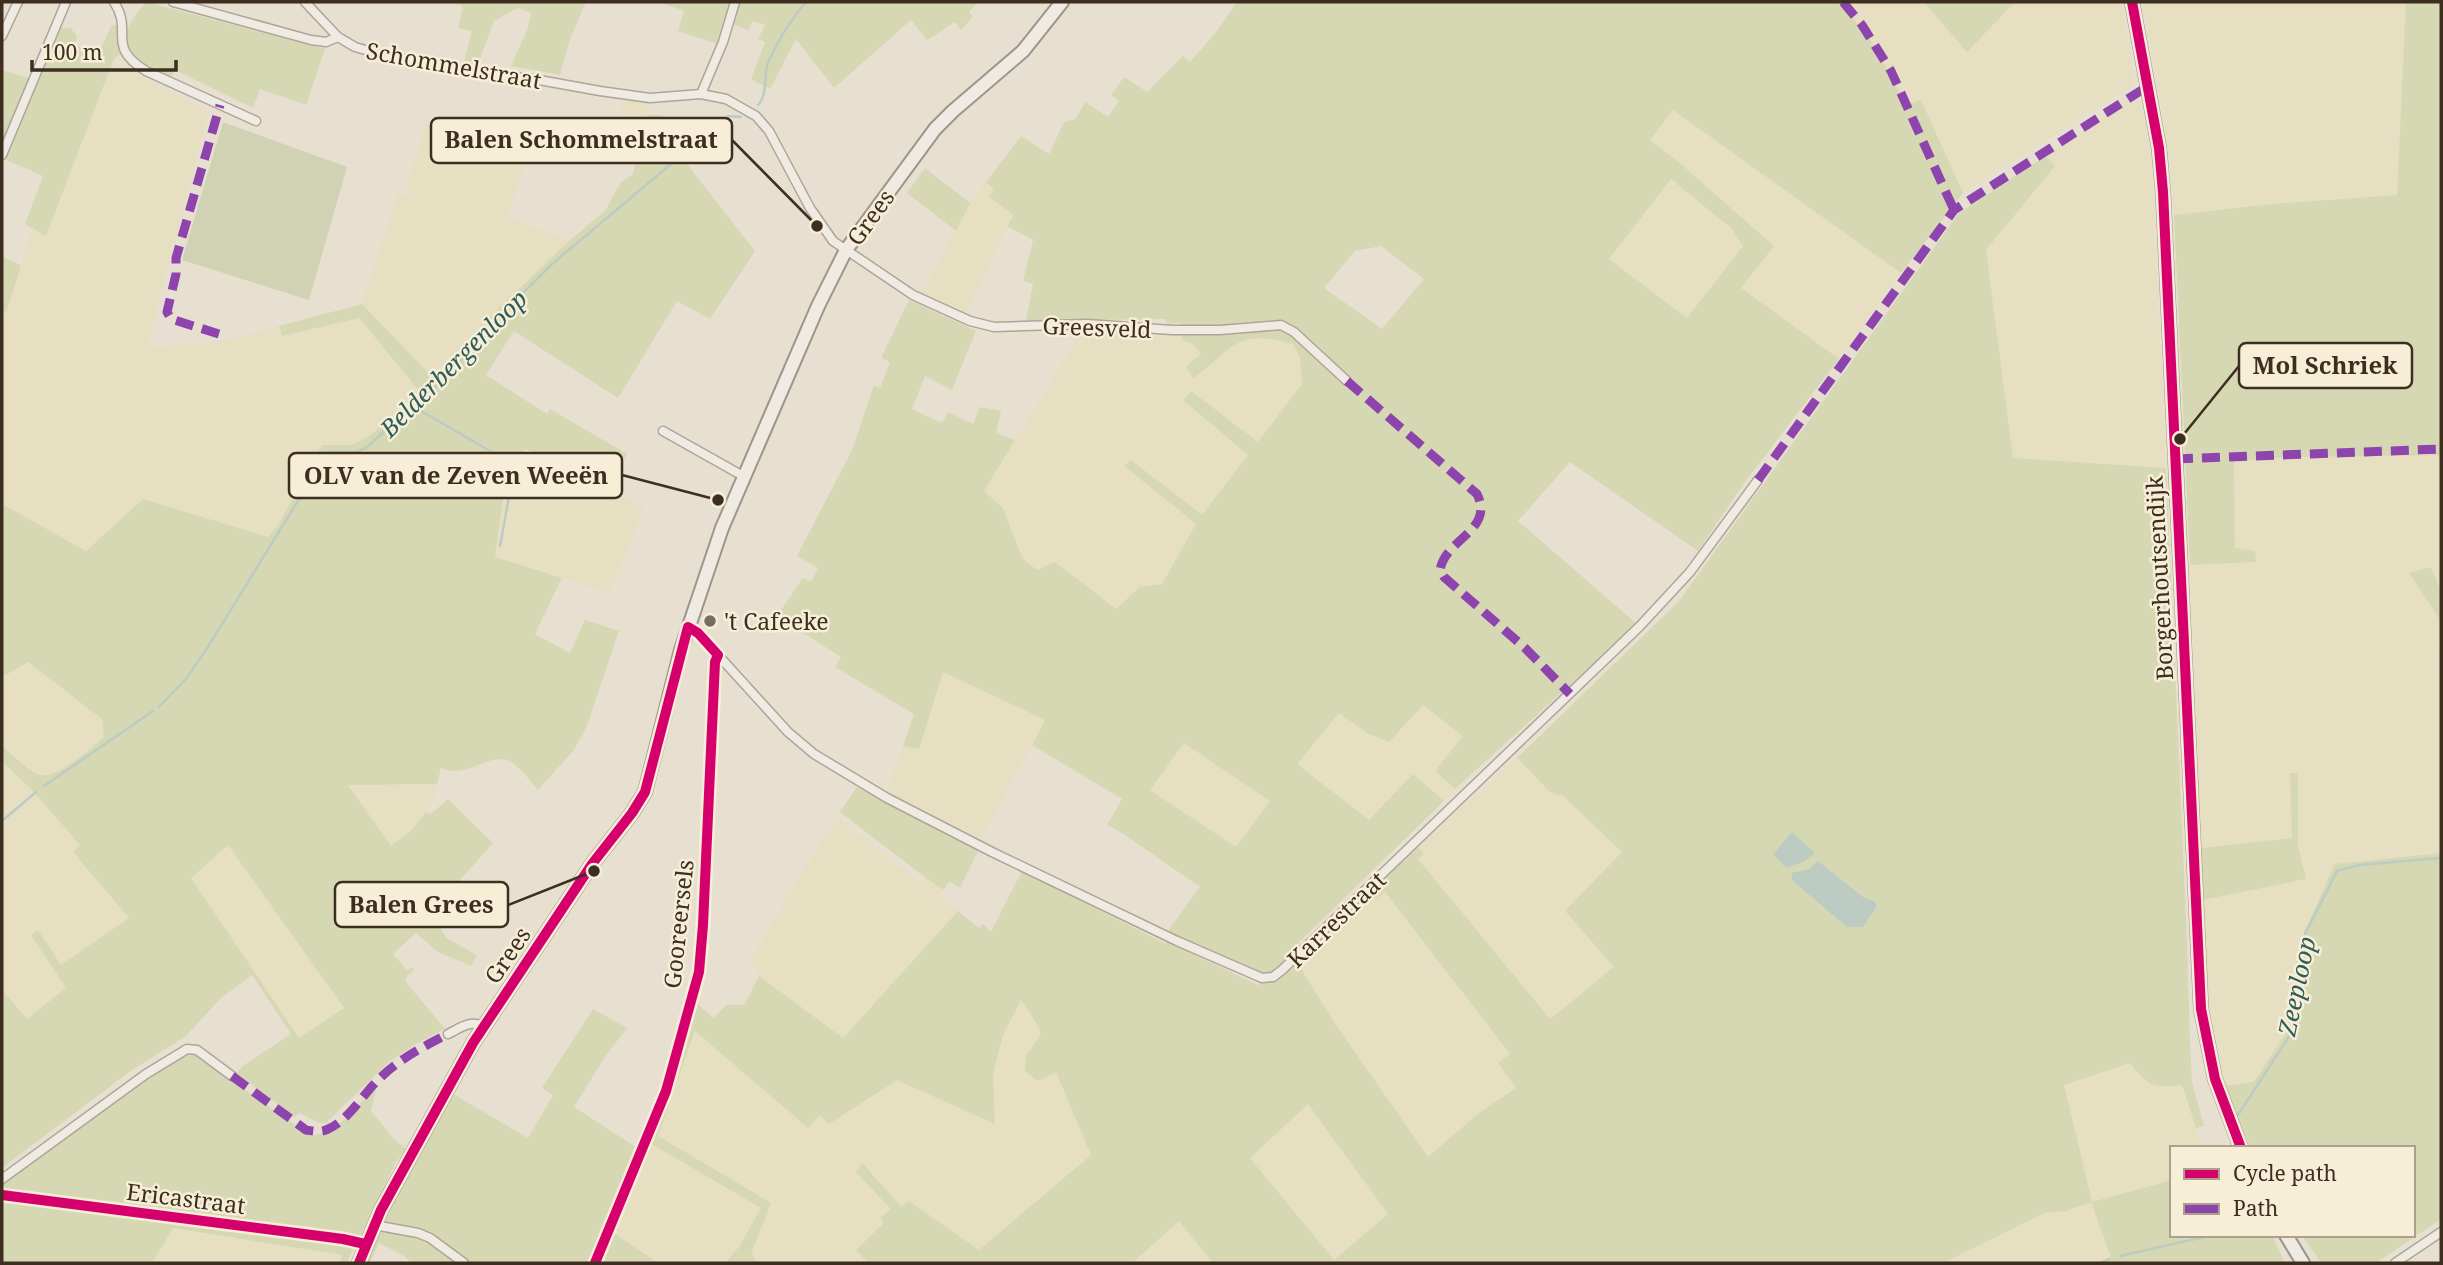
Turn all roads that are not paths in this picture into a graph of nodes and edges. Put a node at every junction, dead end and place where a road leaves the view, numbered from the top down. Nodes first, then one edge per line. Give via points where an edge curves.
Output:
1 (18, 2) edge
2 (66, 2) edge
3 (114, 2) edge
4 (173, 2) edge
5 (305, 2) edge
6 (735, 2) edge
7 (1062, 2) edge
8 (2132, 2) edge
9 (2, 36) edge
10 (338, 37) junction
11 (701, 94) junction
12 (256, 121) dead end
13 (2, 155) edge
14 (846, 250) junction
15 (1347, 381) dead end
16 (663, 431) dead end
17 (743, 476) junction
18 (1758, 480) dead end
19 (688, 627) junction
20 (718, 656) junction
21 (484, 1027) junction
22 (448, 1034) dead end
23 (232, 1076) dead end
24 (2240, 1146) edge
25 (2, 1179) edge
26 (2, 1195) edge
27 (374, 1225) junction
28 (2441, 1232) edge
29 (2280, 1237) edge
30 (2287, 1237) edge
31 (365, 1244) junction
32 (359, 1263) edge
33 (464, 1263) edge
34 (595, 1263) edge
35 (2294, 1263) edge
36 (2303, 1263) edge
37 (2395, 1263) edge

1 - 9 street
2 - 13 street
3 - 12 street via 122,21 122,47 131,62
4 - 10 street, Schommelstraat via 311,40 326,42
5 - 10 street
6 - 11 street
7 - 14 street, Grees via 1023,51 936,129
8 - 24 street, Borgerhoutsendijk via 2163,192 2200,996 2215,1079
10 - 11 street, Schommelstraat via 383,55 448,68 650,98
11 - 14 street, Schommelstraat via 726,99 756,116 769,131 826,234
14 - 15 street, Greesveld via 920,299 981,325 1087,324 1172,330 1281,325
14 - 17 street, Grees
16 - 17 street
17 - 19 street, Grees
18 - 20 street, Karrestraat via 1690,572 1647,618 1273,977 1251,975 1177,941 887,798 808,749
19 - 20 street, Karrestraat
19 - 21 street, Grees via 645,792
20 - 34 street, Gooreersels via 699,972 666,1091
21 - 22 street via 471,1023
21 - 27 street, Grees
23 - 25 street via 197,1050 187,1049
26 - 31 street, Ericastraat
27 - 31 street, Grees
27 - 33 street via 430,1238
28 - 37 street
29 - 35 street
30 - 36 street
31 - 32 street, Grees

